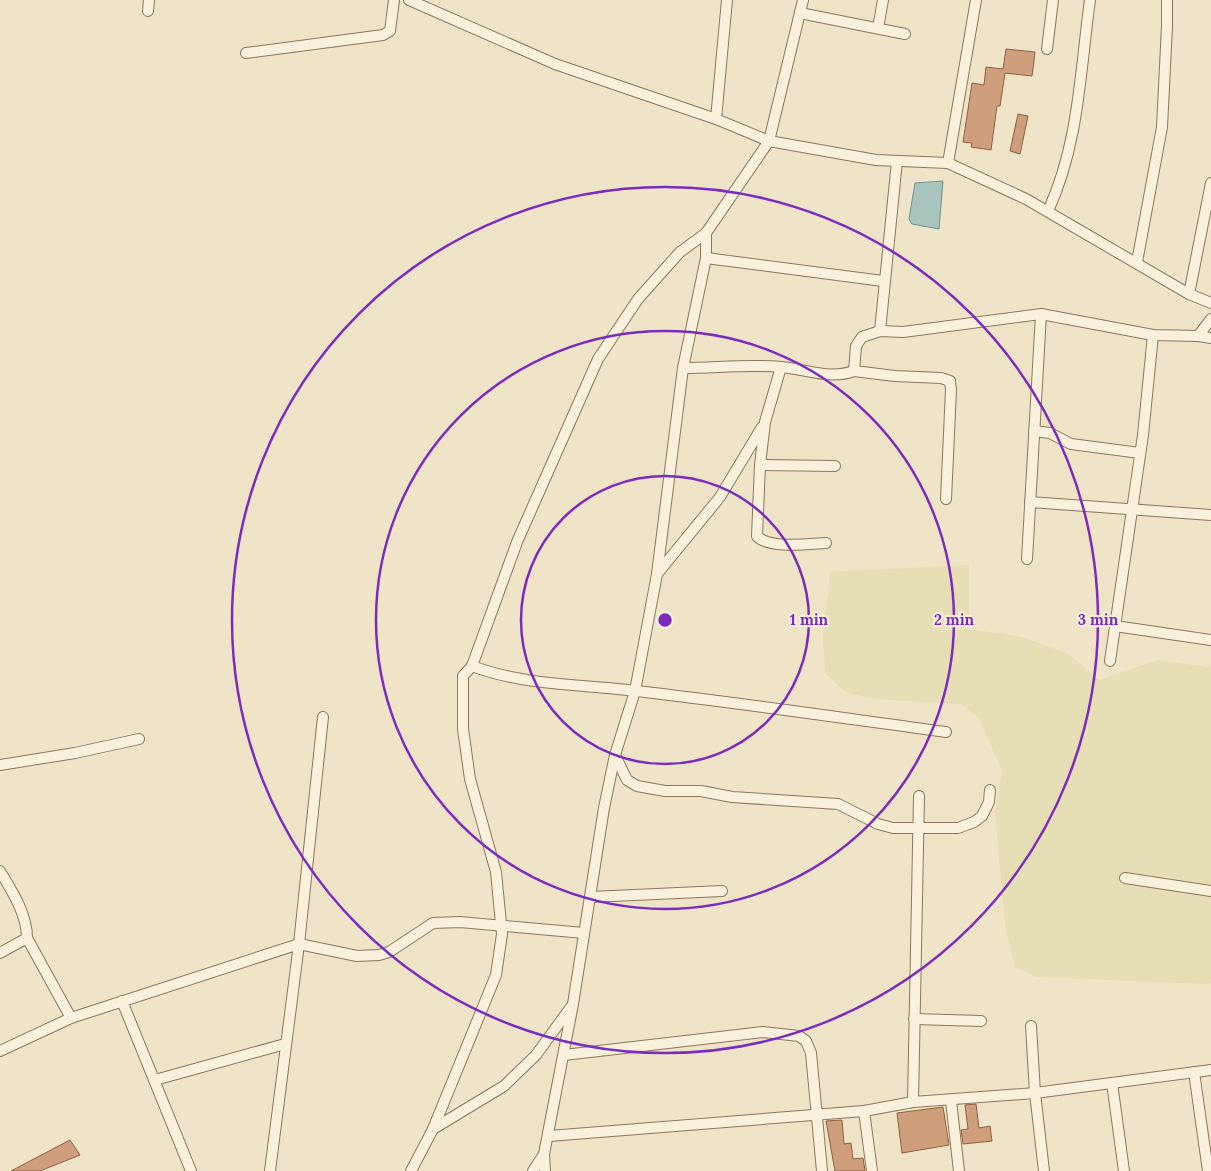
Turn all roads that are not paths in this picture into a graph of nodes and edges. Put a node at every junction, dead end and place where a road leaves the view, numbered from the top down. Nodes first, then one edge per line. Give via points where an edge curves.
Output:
1 (149, 0) edge
2 (394, 0) edge
3 (409, 0) edge
4 (727, 0) edge
5 (803, 0) edge
6 (883, 0) edge
7 (976, 0) edge
8 (1053, 0) edge
9 (1090, 0) edge
10 (1167, 0) edge
11 (148, 11) dead end
12 (800, 13) junction
13 (878, 28) junction
14 (906, 34) dead end
15 (1047, 49) dead end
16 (246, 53) dead end
17 (716, 119) junction
18 (769, 141) junction
19 (898, 161) junction
20 (948, 163) junction
21 (1211, 183) edge
22 (1048, 212) junction
23 (706, 233) junction
24 (706, 258) junction
25 (1137, 262) junction
26 (883, 281) junction
27 (1189, 294) junction
28 (1211, 303) edge
29 (1041, 314) junction
30 (1211, 319) edge
31 (880, 331) junction
32 (1153, 335) junction
33 (1198, 336) junction
34 (1211, 338) edge
35 (781, 366) junction
36 (683, 368) junction
37 (854, 371) junction
38 (764, 422) junction
39 (1034, 431) junction
40 (1140, 453) junction
41 (760, 465) junction
42 (835, 466) dead end
43 (946, 499) dead end
44 (1030, 502) junction
45 (1131, 509) junction
46 (1211, 515) edge
47 (826, 543) dead end
48 (1027, 559) dead end
49 (657, 574) junction
50 (1115, 626) junction
51 (1211, 640) edge
52 (1110, 661) dead end
53 (472, 666) junction
54 (635, 691) junction
55 (323, 717) dead end
56 (946, 732) dead end
57 (139, 739) dead end
58 (616, 756) junction
59 (0, 765) edge
60 (990, 790) dead end
61 (919, 796) dead end
62 (918, 829) junction
63 (0, 871) edge
64 (1125, 878) dead end
65 (722, 891) dead end
66 (1211, 891) edge
67 (590, 897) junction
68 (502, 926) junction
69 (584, 933) junction
70 (26, 938) junction
71 (299, 944) junction
72 (0, 953) edge
73 (122, 1001) junction
74 (573, 1004) junction
75 (71, 1018) junction
76 (914, 1019) junction
77 (981, 1021) dead end
78 (1031, 1026) dead end
79 (285, 1044) junction
80 (0, 1051) edge
81 (564, 1055) junction
82 (1211, 1070) edge
83 (1194, 1072) junction
84 (155, 1080) junction
85 (1112, 1083) junction
86 (1035, 1093) junction
87 (951, 1101) junction
88 (913, 1102) junction
89 (864, 1111) junction
90 (817, 1113) junction
91 (434, 1129) junction
92 (549, 1136) junction
93 (544, 1154) junction
94 (191, 1171) edge
95 (270, 1171) edge
96 (411, 1171) edge
97 (533, 1171) edge
98 (545, 1171) edge
99 (822, 1171) edge
100 (872, 1171) edge
101 (959, 1171) edge
102 (1044, 1171) edge
103 (1124, 1171) edge
104 (1208, 1171) edge

1 - 11 street
2 - 16 street via 390,31 383,35
3 - 17 street via 555,64
4 - 17 street
5 - 12 street
6 - 13 street
7 - 20 street
8 - 15 street
9 - 22 street via 1078,106 1068,157
10 - 25 street via 1162,127
12 - 13 street
12 - 18 street
13 - 14 street
17 - 18 street
18 - 19 street
18 - 23 street
19 - 20 street
19 - 26 street
20 - 22 street
21 - 27 street
22 - 25 street
23 - 24 street
23 - 53 street via 680,252 638,299 598,359 517,542
24 - 26 street
24 - 36 street
25 - 27 street
26 - 31 street
27 - 28 street
29 - 31 street via 903,332
29 - 32 street
29 - 39 street
30 - 33 street
31 - 37 street via 859,341
32 - 33 street
32 - 40 street
33 - 34 street
35 - 36 street
35 - 37 street via 831,375
35 - 38 street
36 - 49 street
37 - 43 street via 950,381
38 - 41 street
38 - 49 street via 720,496
39 - 40 street via 1050,433 1071,444
39 - 44 street
40 - 45 street
41 - 42 street
41 - 47 street via 757,536 771,543
44 - 45 street
44 - 48 street
45 - 46 street
45 - 50 street
49 - 54 street
50 - 51 street
50 - 52 street
53 - 54 street via 504,677
53 - 68 street via 463,676 463,729 470,779 496,872
54 - 56 street
54 - 58 street
55 - 71 street
57 - 59 street
58 - 62 street via 627,780 637,786 838,804 878,824
58 - 67 street
60 - 62 street via 989,802 982,816 974,822 958,828
61 - 62 street
62 - 76 street
63 - 70 street via 20,907
64 - 66 street
65 - 67 street
67 - 69 street
68 - 69 street
68 - 71 street via 433,923 389,952 369,957
68 - 91 street via 496,975
69 - 74 street
70 - 72 street
70 - 75 street
71 - 73 street
71 - 79 street
73 - 75 street
73 - 84 street
74 - 81 street
74 - 91 street via 536,1055 504,1086
75 - 80 street
76 - 77 street
76 - 88 street
78 - 86 street
79 - 84 street
79 - 95 street
81 - 90 street via 763,1032 799,1036 806,1041 811,1054
81 - 92 street
82 - 83 street
83 - 85 street
83 - 104 street
84 - 94 street
85 - 86 street
85 - 103 street
86 - 87 street
86 - 102 street
87 - 88 street
87 - 101 street
88 - 89 street
89 - 90 street
89 - 100 street
90 - 92 street
90 - 99 street
91 - 96 street
92 - 93 street
93 - 97 street
93 - 98 street

